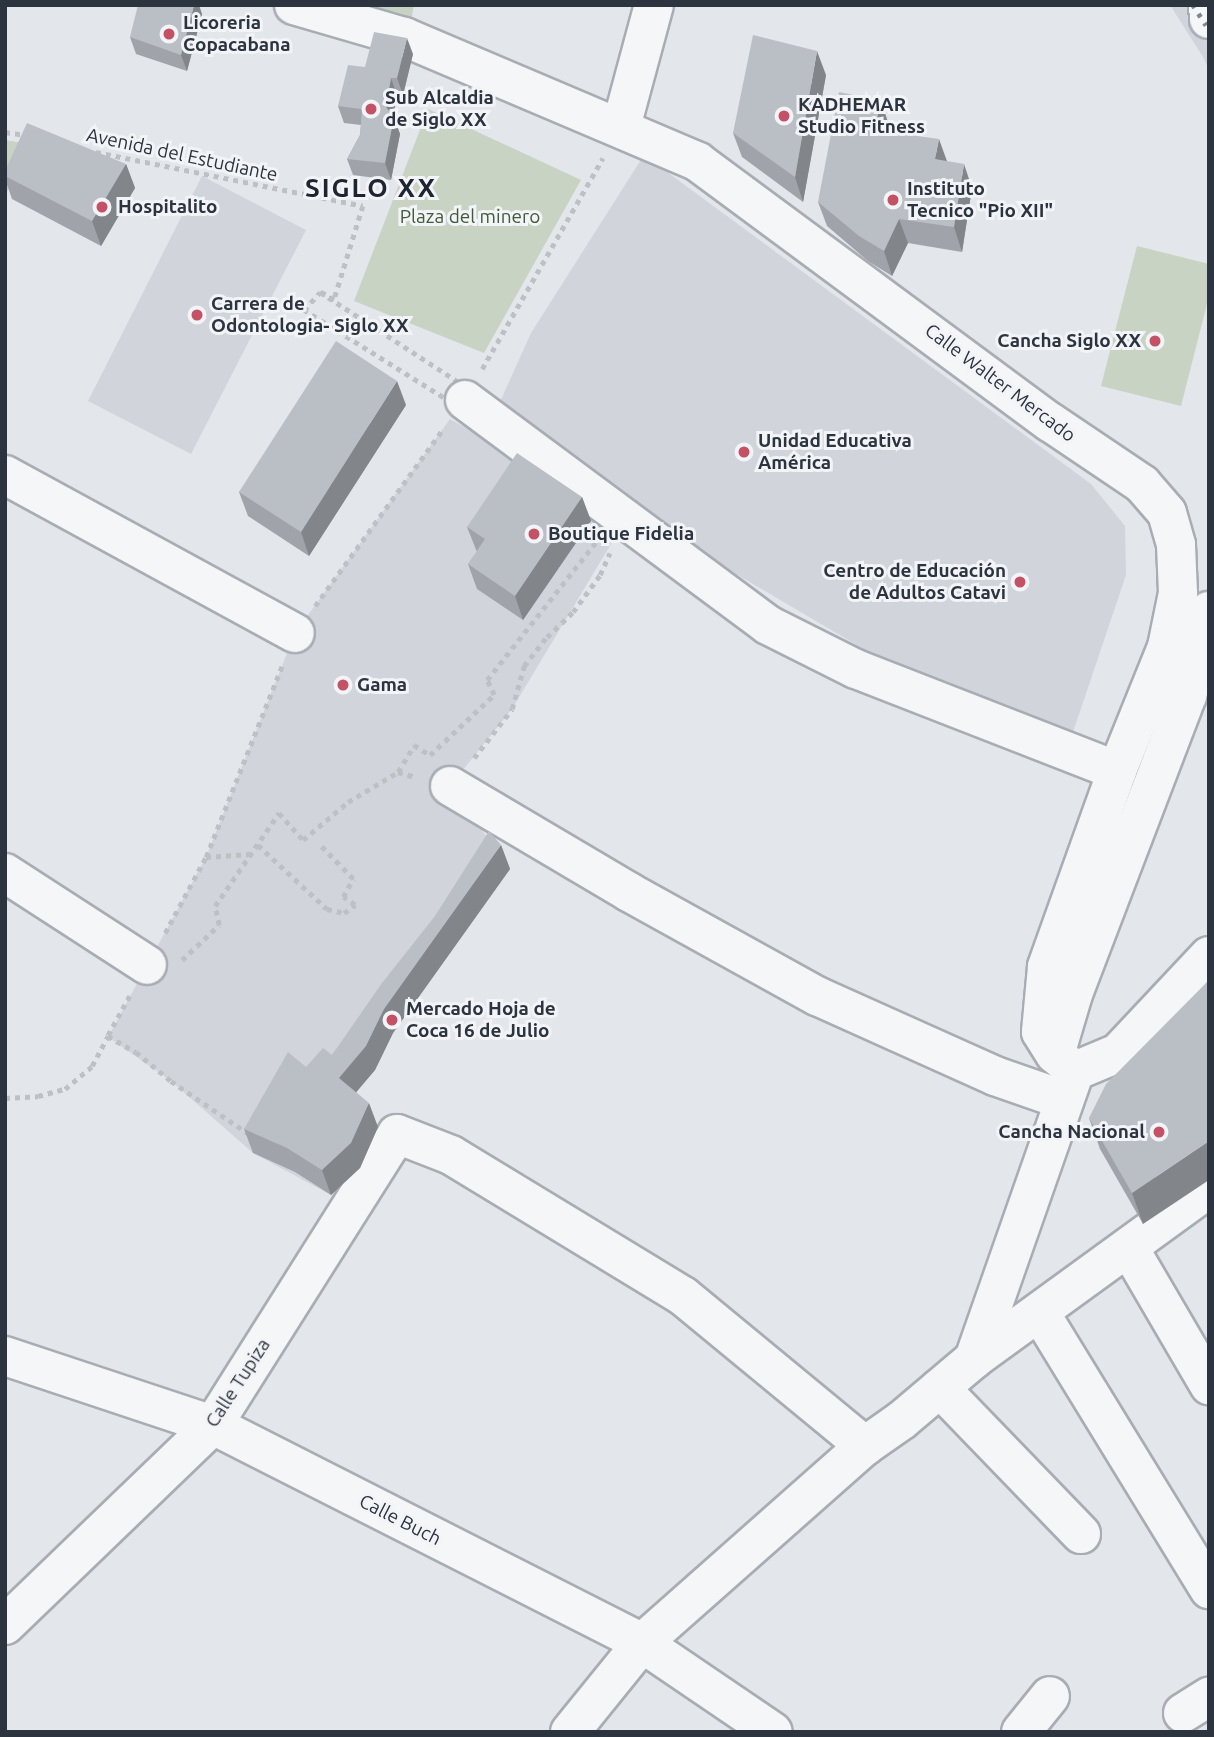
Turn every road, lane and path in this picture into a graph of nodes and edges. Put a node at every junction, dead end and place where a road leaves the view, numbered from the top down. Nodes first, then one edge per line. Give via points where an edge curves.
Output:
1 (294, 5) edge
2 (654, 5) edge
3 (1208, 5) edge
4 (1209, 19) edge
5 (621, 127) junction
6 (5, 132) edge
7 (30, 136) edge
8 (82, 149) edge
9 (334, 300) junction
10 (465, 400) junction
11 (5, 475) edge
12 (626, 519) junction
13 (1209, 611) edge
14 (295, 633) dead end
15 (1117, 771) junction
16 (398, 772) junction
17 (450, 786) junction
18 (320, 844) dead end
19 (258, 845) junction
20 (251, 854) junction
21 (206, 857) dead end
22 (5, 873) edge
23 (1209, 956) edge
24 (147, 965) junction
25 (1065, 1075) junction
26 (259, 1141) edge
27 (1209, 1188) edge
28 (1129, 1248) junction
29 (1040, 1314) junction
30 (5, 1356) edge
31 (974, 1359) junction
32 (1209, 1385) edge
33 (940, 1388) junction
34 (214, 1425) junction
35 (865, 1446) junction
36 (1081, 1534) dead end
37 (1209, 1589) edge
38 (5, 1625) edge
39 (642, 1643) junction
40 (1050, 1696) dead end
41 (570, 1732) edge
42 (773, 1732) edge
43 (1021, 1732) edge

1 - 5 street, Calle Walter Mercado via 404,37
2 - 5 street
3 - 4 street
5 - 15 street, Calle Walter Mercado via 698,162 1050,422 1142,484 1167,513 1176,545 1178,593 1167,648
6 - 7 path
8 - 9 path, Avenida del Estudiante via 363,206
9 - 10 path via 471,390
9 - 10 path via 320,292 304,310 460,408
10 - 12 street
11 - 14 street
12 - 15 street via 768,625 856,669
12 - 16 path via 591,545 487,680 494,695 430,755 414,745
12 - 17 path via 600,575 524,666 512,709
13 - 25 street via 1186,696 1073,994
15 - 25 street, Calle Walter Mercado via 1047,967 1041,1032
16 - 17 path
16 - 19 path via 348,802 303,840 279,813
17 - 25 street via 817,996 995,1076
18 - 19 path via 354,879 343,898 355,905 344,914 327,909
19 - 20 path
20 - 21 path
20 - 24 path via 215,906 219,925 163,975
22 - 24 street
23 - 25 street via 1118,1052
24 - 26 path via 108,1037 136,1052
25 - 31 street
27 - 28 street
28 - 29 street
28 - 32 street
29 - 31 street
29 - 37 street
30 - 34 street, Calle Buch
31 - 33 street
33 - 35 street
33 - 36 street
34 - 35 street, Calle Tupiza via 397,1134 451,1155 683,1296
34 - 38 street, Calle Tupiza
34 - 39 street, Calle Buch
35 - 39 street
39 - 41 street
39 - 42 street, Calle Buch
40 - 43 street

